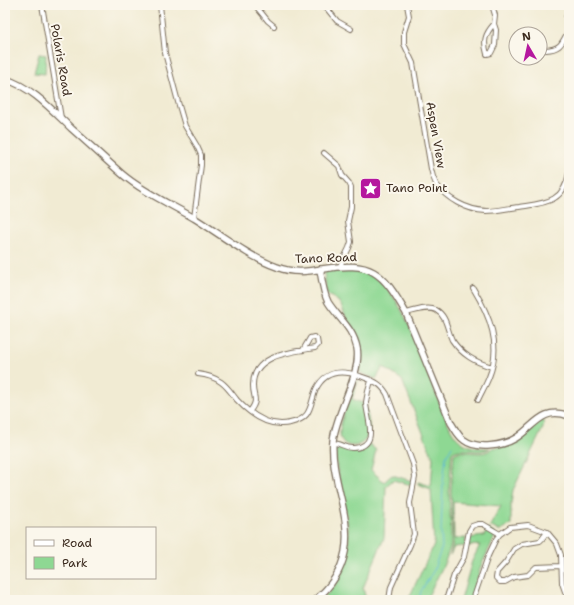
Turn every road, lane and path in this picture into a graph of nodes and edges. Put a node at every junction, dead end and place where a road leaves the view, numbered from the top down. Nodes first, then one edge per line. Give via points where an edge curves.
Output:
1 (42, 5) edge
2 (160, 5) edge
3 (255, 5) edge
4 (324, 5) edge
5 (407, 5) edge
6 (492, 5) edge
7 (569, 6) edge
8 (568, 23) edge
9 (494, 24) junction
10 (274, 26) dead end
11 (351, 29) dead end
12 (548, 50) edge
13 (5, 79) edge
14 (61, 119) junction
15 (324, 153) dead end
16 (569, 173) edge
17 (194, 218) junction
18 (340, 266) junction
19 (320, 269) junction
20 (473, 288) dead end
21 (406, 313) junction
22 (303, 350) dead end
23 (492, 367) junction
24 (198, 374) dead end
25 (354, 374) junction
26 (371, 381) junction
27 (478, 400) dead end
28 (250, 411) junction
29 (568, 414) edge
30 (333, 443) junction
31 (547, 532) junction
32 (500, 534) junction
33 (561, 566) junction
34 (568, 593) edge
35 (315, 600) edge
36 (389, 600) edge
37 (446, 600) edge
38 (474, 600) edge
39 (568, 600) edge

1 - 14 street, Polaris Road
2 - 17 street via 165,53 178,102 186,126 201,155
3 - 10 street
4 - 11 street via 337,21
5 - 16 street, Aspen View via 409,16 404,32 404,44 413,63 434,184 458,203 477,210 490,210 549,202 562,192
6 - 9 street
7 - 8 street via 566,19
8 - 12 street via 569,30 560,47
9 - 9 street via 486,33 484,40 487,54 491,53 495,45
13 - 14 street, Tano Road via 35,95
14 - 17 street, Tano Road via 124,175
15 - 18 street via 339,166 351,187 348,222 351,242
17 - 19 street, Tano Road via 270,265 298,272
18 - 19 street, Tano Road
18 - 21 street, Tano Road via 361,267 377,274 388,285
19 - 25 street via 326,298 351,331 355,341 358,359
20 - 23 street via 490,321 495,344
21 - 23 street via 426,308 436,310 443,317 452,339 464,355
21 - 29 street, Tano Road via 451,423 465,441 479,446 504,443 519,436 544,416
22 - 28 street via 273,358 261,365 254,378 256,402
23 - 27 street
24 - 28 street via 220,381
25 - 26 street
25 - 28 street via 336,373 323,380 316,389 310,410 296,422 270,423
25 - 30 street
26 - 30 street via 366,403 371,431 369,440 353,448
26 - 36 street via 382,386 387,394 413,464 415,477 410,503 414,534 391,587
30 - 35 street via 334,464 346,526 346,546 337,575
31 - 32 street via 528,525 510,528
31 - 33 street via 557,544
31 - 33 street via 540,541 522,544 514,549 497,572 496,578 500,582 505,582 514,577 528,575 536,567
32 - 37 street via 483,524 472,526 464,557 453,577
32 - 38 street via 488,556
33 - 34 street via 562,583
34 - 39 street

